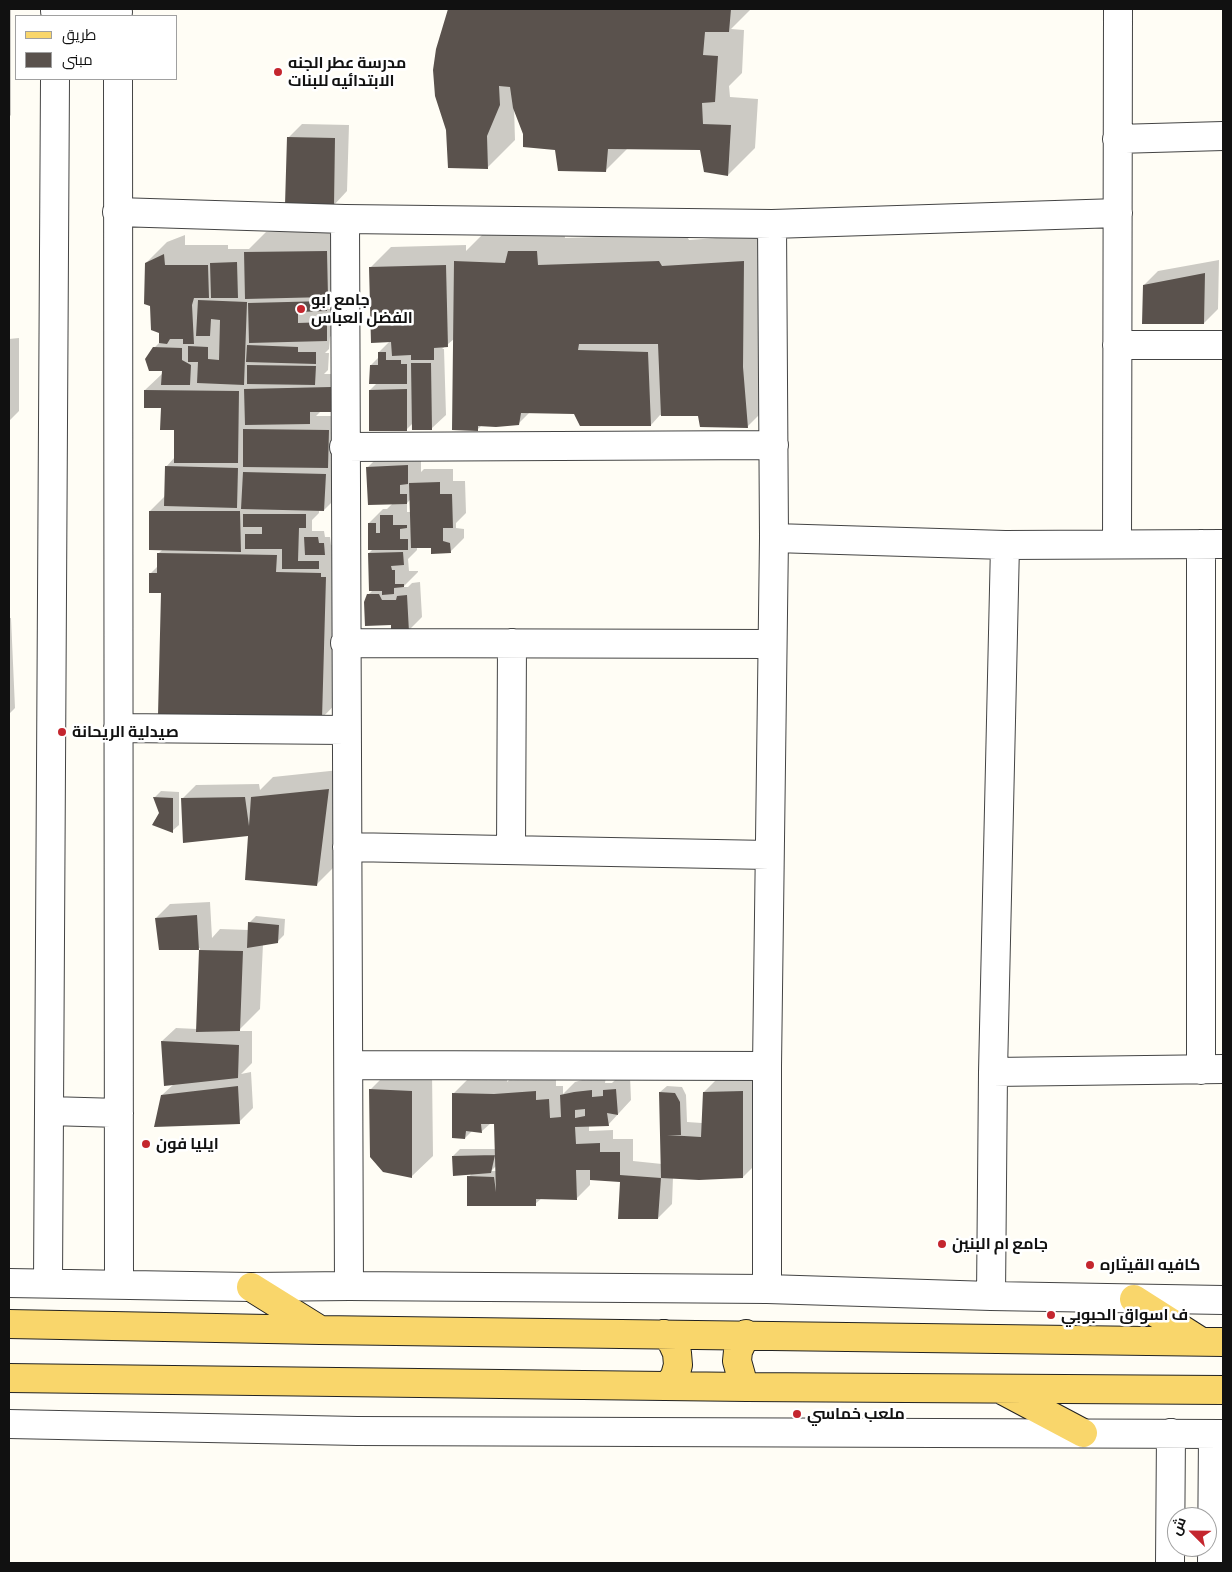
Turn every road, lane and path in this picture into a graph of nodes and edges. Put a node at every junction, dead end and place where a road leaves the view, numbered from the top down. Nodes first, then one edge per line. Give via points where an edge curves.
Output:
1 (1118, 9) edge
2 (55, 12) edge
3 (118, 12) edge
4 (55, 80) edge
5 (118, 80) edge
6 (1223, 136) edge
7 (1117, 139) junction
8 (117, 212) junction
9 (1118, 213) junction
10 (345, 219) junction
11 (772, 224) junction
12 (1117, 345) junction
13 (1223, 345) edge
14 (774, 445) junction
15 (344, 447) junction
16 (774, 538) junction
17 (1005, 544) junction
18 (1117, 544) junction
19 (1212, 544) edge
20 (345, 643) junction
21 (512, 643) junction
22 (771, 644) junction
23 (118, 728) junction
24 (346, 730) junction
25 (347, 847) junction
26 (511, 850) junction
27 (769, 855) junction
28 (1212, 869) edge
29 (349, 1064) junction
30 (767, 1066) junction
31 (1212, 1070) edge
32 (993, 1072) junction
33 (49, 1112) junction
34 (118, 1113) junction
35 (9, 1283) edge
36 (48, 1283) junction
37 (119, 1284) junction
38 (349, 1286) junction
39 (251, 1287) junction
40 (767, 1289) junction
41 (991, 1296) junction
42 (1134, 1299) junction
43 (1223, 1300) edge
44 (9, 1324) edge
45 (320, 1330) junction
46 (664, 1334) junction
47 (746, 1334) junction
48 (1212, 1341) edge
49 (9, 1378) edge
50 (668, 1386) junction
51 (747, 1387) junction
52 (999, 1389) junction
53 (1223, 1390) edge
54 (9, 1424) edge
55 (1083, 1433) junction
56 (1171, 1433) junction
57 (1218, 1434) edge
58 (1170, 1563) edge
59 (1212, 1563) edge

1 - 7 street
2 - 3 street
4 - 33 street
5 - 8 street
6 - 7 street
7 - 9 street
8 - 10 street
8 - 23 street
9 - 11 street
9 - 12 street
10 - 11 street
10 - 15 street
11 - 14 street
12 - 13 street
12 - 18 street
14 - 15 street
14 - 16 street
15 - 20 street
16 - 17 street
16 - 22 street
17 - 18 street
17 - 32 street
18 - 19 street
19 - 28 street
20 - 21 street
20 - 24 street
21 - 22 street
21 - 26 street
22 - 27 street
23 - 24 street
23 - 34 street
24 - 25 street
25 - 26 street
25 - 29 street
26 - 27 street
27 - 30 street
28 - 31 street
29 - 30 street
29 - 38 street
30 - 40 street
31 - 32 street
32 - 41 street
33 - 34 street
33 - 36 street
34 - 37 street
35 - 36 street
36 - 37 street
37 - 39 street
38 - 39 street
38 - 40 street
39 - 45 main road
40 - 41 street
41 - 42 street
42 - 43 street
42 - 48 main road
44 - 45 main road
45 - 46 main road
46 - 47 main road
46 - 50 main road via 675,1348 678,1365
47 - 48 main road
47 - 51 main road via 737,1361
49 - 50 main road
50 - 51 main road
51 - 52 main road
52 - 53 main road
52 - 55 main road
54 - 55 street via 358,1431
55 - 56 street
56 - 57 street
56 - 58 street
57 - 59 street

